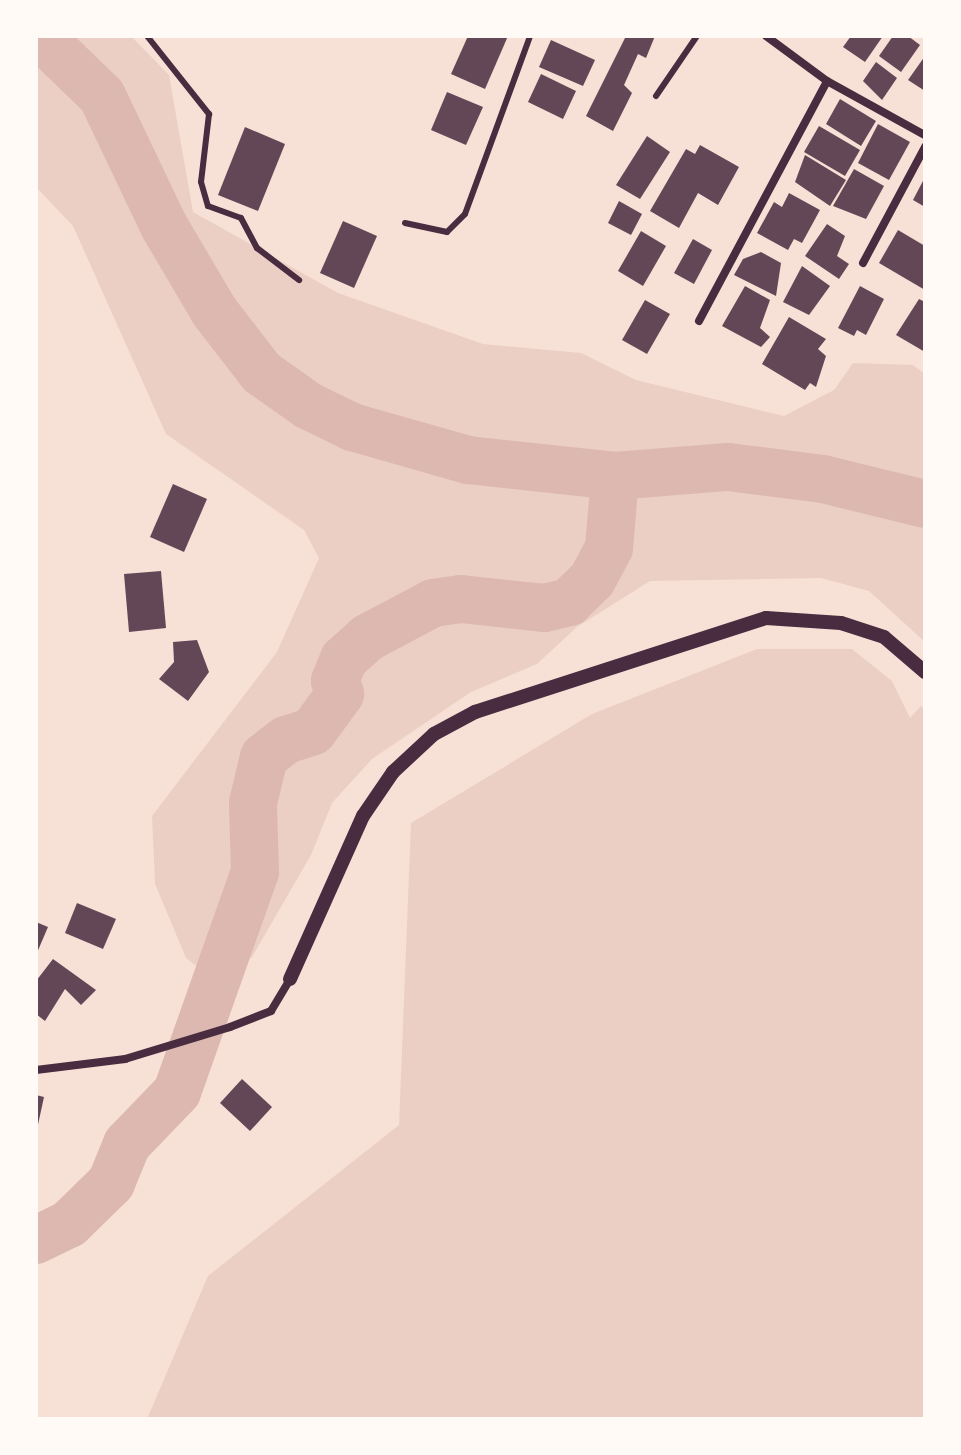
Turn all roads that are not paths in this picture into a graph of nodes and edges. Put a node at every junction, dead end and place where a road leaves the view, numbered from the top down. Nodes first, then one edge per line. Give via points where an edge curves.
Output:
1 (147, 36) edge
2 (530, 36) edge
3 (697, 36) edge
4 (766, 36) edge
5 (827, 81) junction
6 (656, 96) dead end
7 (925, 135) edge
8 (925, 147) edge
9 (405, 223) dead end
10 (863, 263) dead end
11 (299, 280) dead end
12 (699, 321) dead end
13 (925, 672) edge
14 (290, 979) joint
15 (36, 1070) edge

1 - 11 lane via 209,114 201,182 208,206 241,218 257,248
2 - 9 lane via 465,214 447,232
3 - 6 lane
4 - 5 street
5 - 7 street
5 - 12 street
8 - 10 street
13 - 14 street via 884,637 841,623 766,618 475,712 434,734 378,794 350,842
14 - 15 street via 271,1011 230,1027 125,1059

